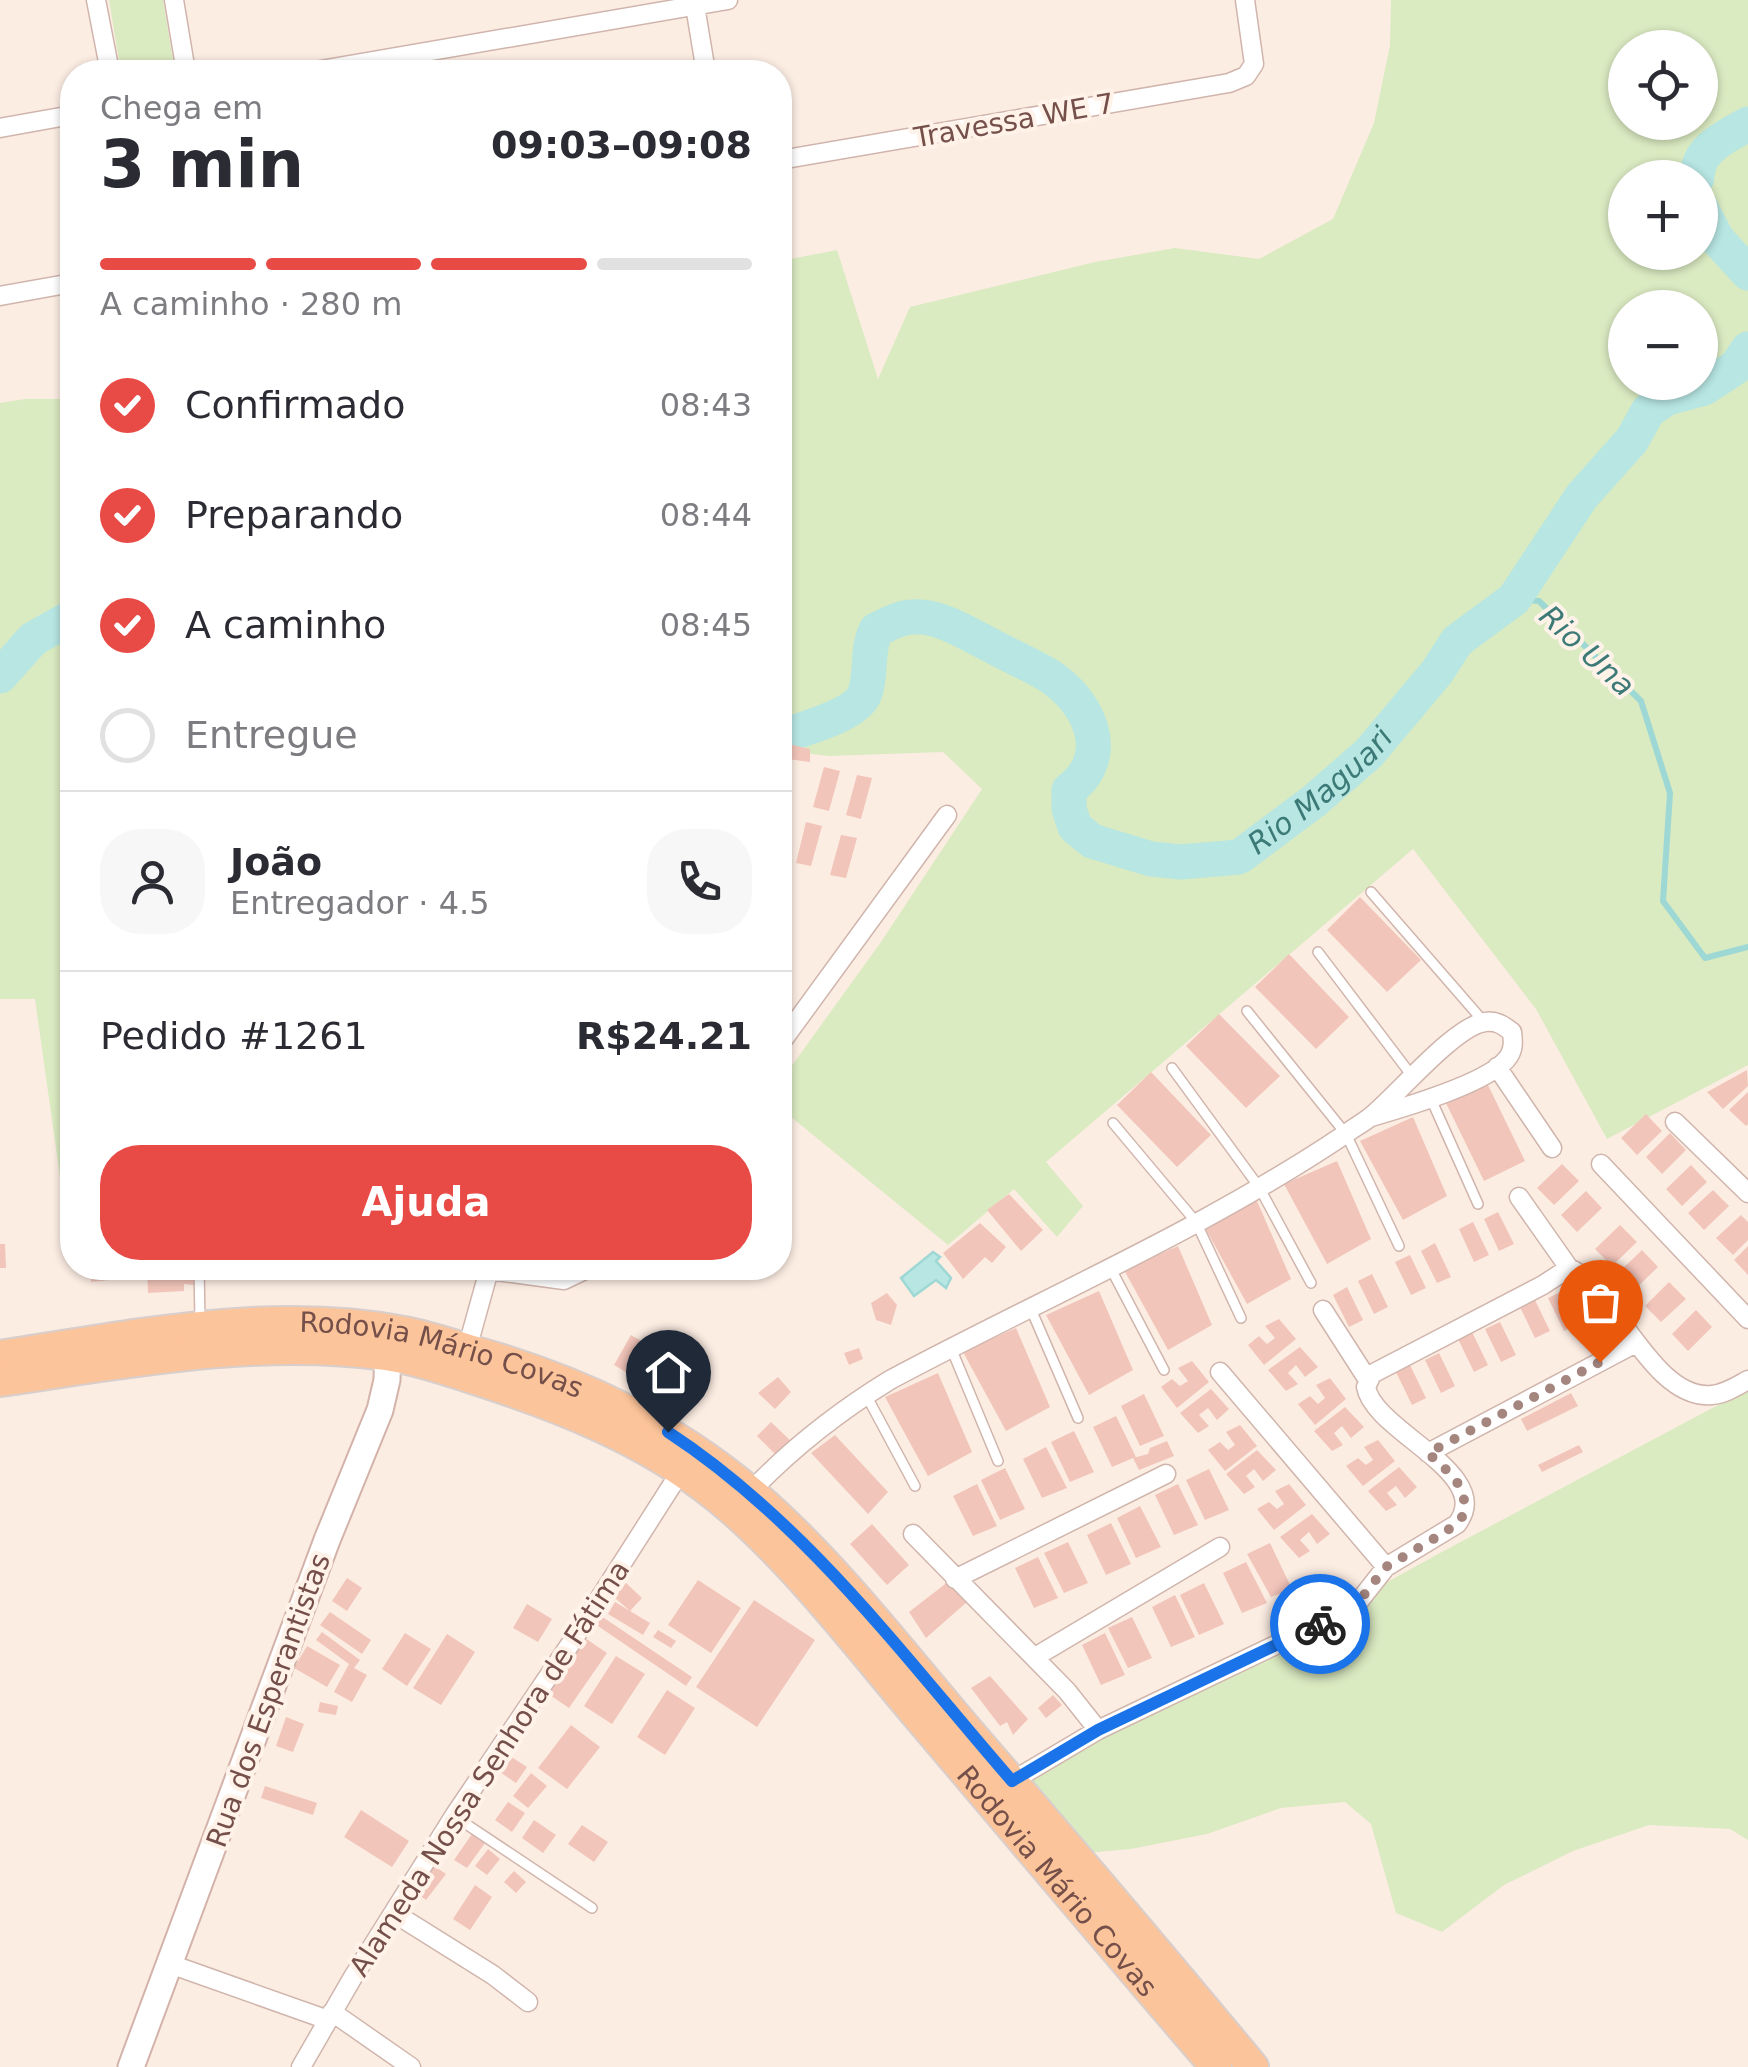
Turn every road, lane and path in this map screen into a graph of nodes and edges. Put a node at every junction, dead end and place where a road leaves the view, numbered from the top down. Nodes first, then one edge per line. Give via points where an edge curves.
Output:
1 (96, 0) edge
2 (174, 0) edge
3 (728, 0) edge
4 (1245, 0) edge
5 (694, 3) edge
6 (108, 60) edge
7 (184, 60) edge
8 (377, 60) edge
9 (704, 60) edge
10 (60, 117) edge
11 (0, 128) edge
12 (792, 158) edge
13 (60, 286) edge
14 (0, 296) edge
15 (947, 815) dead end
16 (1371, 892) dead end
17 (1318, 952) dead end
18 (1247, 1011) dead end
19 (792, 1019) edge
20 (1484, 1022) junction
21 (1498, 1067) junction
22 (1172, 1068) dead end
23 (1412, 1076) junction
24 (1430, 1099) junction
25 (1371, 1117) junction
26 (1113, 1122) dead end
27 (1674, 1122) dead end
28 (1346, 1134) junction
29 (1552, 1148) dead end
30 (1601, 1164) dead end
31 (1260, 1187) junction
32 (1748, 1193) edge
33 (1518, 1196) dead end
34 (1478, 1204) dead end
35 (1196, 1222) junction
36 (1399, 1246) dead end
37 (1110, 1266) junction
38 (1569, 1268) junction
39 (199, 1280) edge
40 (483, 1280) edge
41 (1310, 1283) dead end
42 (1030, 1307) junction
43 (1323, 1310) dead end
44 (1241, 1318) dead end
45 (1748, 1319) edge
46 (200, 1328) junction
47 (388, 1342) junction
48 (1634, 1344) junction
49 (952, 1348) junction
50 (467, 1349) junction
51 (0, 1356) edge
52 (1164, 1370) dead end
53 (1220, 1372) dead end
54 (1368, 1380) junction
55 (1748, 1380) edge
56 (0, 1381) edge
57 (866, 1395) junction
58 (1078, 1418) dead end
59 (1428, 1453) junction
60 (998, 1461) dead end
61 (681, 1471) junction
62 (1166, 1474) dead end
63 (915, 1486) dead end
64 (750, 1492) junction
65 (912, 1534) dead end
66 (1220, 1547) dead end
67 (1386, 1567) junction
68 (955, 1578) junction
69 (1035, 1658) junction
70 (1098, 1730) junction
71 (1012, 1781) junction
72 (454, 1816) junction
73 (1065, 1867) junction
74 (592, 1908) dead end
75 (394, 1913) junction
76 (170, 1964) junction
77 (528, 2002) dead end
78 (330, 2016) junction
79 (131, 2067) edge
80 (301, 2067) edge
81 (411, 2067) edge
82 (1216, 2067) edge
83 (1253, 2067) edge

1 - 6 street
2 - 7 street
3 - 5 street
4 - 12 street, Travessa WE 7 via 1254,64 1246,76
5 - 8 street
5 - 9 street
10 - 11 street
13 - 14 street
15 - 19 street
16 - 20 lane
17 - 23 lane
18 - 28 lane
20 - 21 street via 1512,1032 1514,1047
20 - 23 street
21 - 24 street
21 - 29 street
22 - 31 lane
23 - 25 street
24 - 25 street
24 - 34 lane
25 - 28 street
26 - 35 lane
27 - 32 street
28 - 31 street
28 - 36 lane
30 - 45 street
31 - 35 street
31 - 41 lane
33 - 38 street
35 - 37 street
35 - 44 lane
37 - 42 street
37 - 52 lane
38 - 48 street via 1590,1282
38 - 54 street
39 - 46 lane
40 - 50 street
42 - 49 street
42 - 58 lane
43 - 54 street
46 - 47 main road, Rodovia Mário Covas via 331,1324
46 - 51 main road, Rodovia Mário Covas
47 - 50 main road, Rodovia Mário Covas
47 - 56 main road, Rodovia Mário Covas via 213,1352
47 - 61 main road, Rodovia Mário Covas via 434,1366 619,1434
47 - 76 main road, Rua dos Esperantistas via 384,1392 371,1434
48 - 55 street via 1693,1393 1716,1395
48 - 59 street
49 - 57 street
49 - 60 lane
50 - 64 main road, Rodovia Mário Covas via 632,1410
53 - 67 street
54 - 59 street via 1374,1406
57 - 63 lane
57 - 64 street via 787,1453
59 - 67 street via 1460,1485 1463,1516
61 - 72 street, Alameda Nossa Senhora de Fátima
61 - 73 main road, Rodovia Mário Covas via 761,1538
62 - 68 street
64 - 71 main road, Rodovia Mário Covas via 818,1558
65 - 68 street
66 - 69 street
67 - 70 street via 1360,1600 1332,1618
68 - 69 street
69 - 70 street
70 - 71 street
71 - 73 main road, Rodovia Mário Covas
72 - 74 lane
72 - 75 street, Alameda Nossa Senhora de Fátima
73 - 82 main road, Rodovia Mário Covas
73 - 83 main road, Rodovia Mário Covas
75 - 77 street
75 - 78 street, Alameda Nossa Senhora de Fátima
76 - 78 street
76 - 79 main road, Rua dos Esperantistas
78 - 80 street, Alameda Nossa Senhora de Fátima
78 - 81 street

